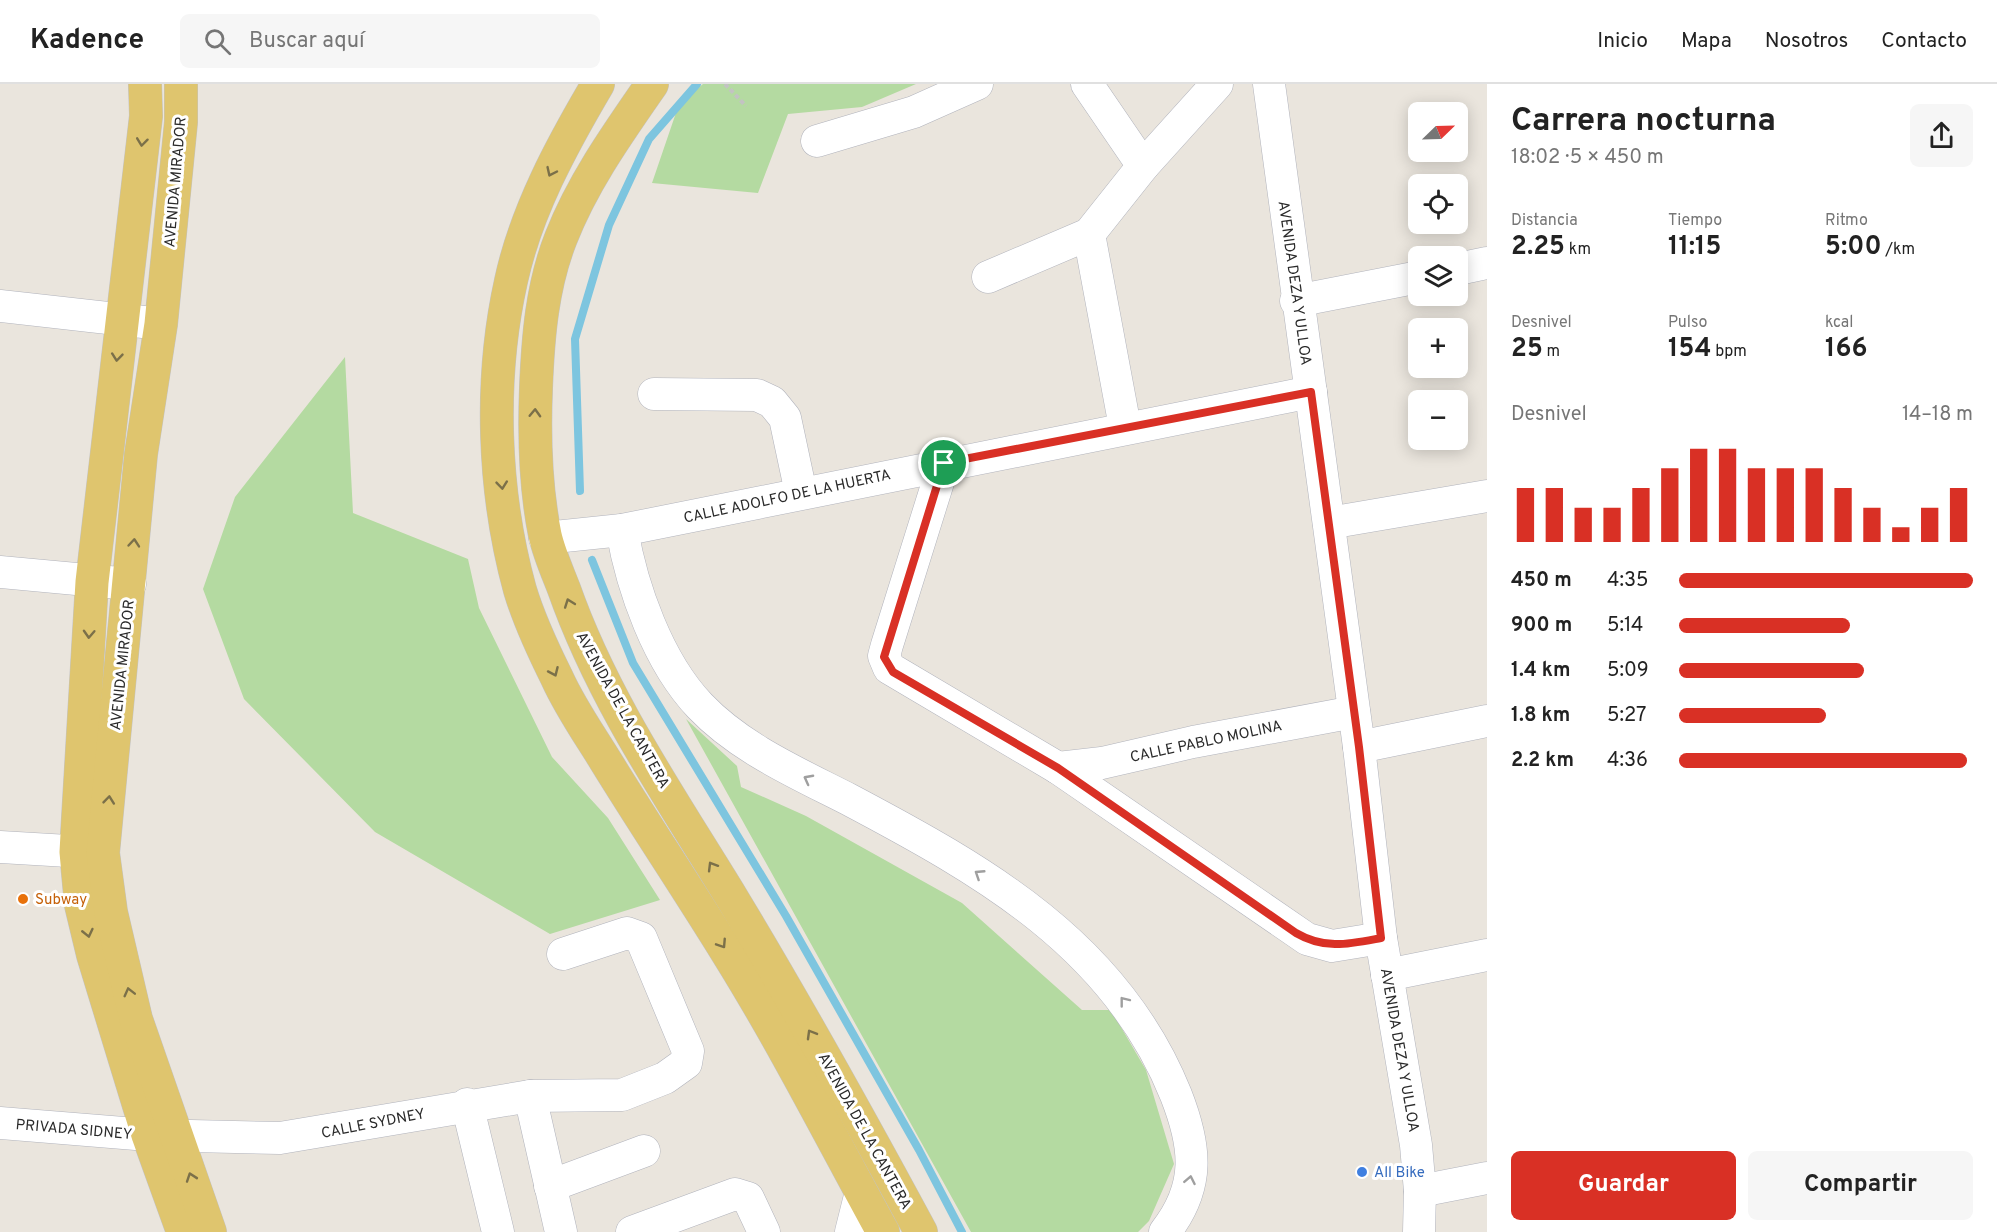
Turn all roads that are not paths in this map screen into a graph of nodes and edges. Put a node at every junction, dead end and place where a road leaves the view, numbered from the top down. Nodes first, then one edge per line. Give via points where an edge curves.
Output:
1 (145, 84) edge
2 (181, 84) edge
3 (598, 84) edge
4 (652, 84) edge
5 (977, 84) edge
6 (1087, 84) edge
7 (1217, 84) edge
8 (1269, 84) edge
9 (566, 138) junction
10 (816, 141) dead end
11 (601, 160) junction
12 (1143, 166) junction
13 (1089, 234) junction
14 (1487, 263) edge
15 (1468, 267) edge
16 (988, 277) dead end
17 (1408, 279) edge
18 (1296, 301) junction
19 (0, 306) edge
20 (122, 318) junction
21 (161, 324) junction
22 (1311, 392) junction
23 (654, 394) dead end
24 (1125, 427) junction
25 (944, 463) junction
26 (801, 493) junction
27 (1487, 496) edge
28 (1329, 523) junction
29 (622, 530) junction
30 (545, 538) junction
31 (0, 572) edge
32 (92, 582) junction
33 (130, 584) junction
34 (1353, 712) junction
35 (1487, 721) edge
36 (1359, 747) junction
37 (1058, 768) junction
38 (0, 847) edge
39 (90, 852) junction
40 (1381, 938) junction
41 (563, 954) dead end
42 (1487, 955) edge
43 (1387, 975) junction
44 (530, 1096) junction
45 (467, 1104) junction
46 (0, 1123) edge
47 (162, 1135) junction
48 (644, 1151) dead end
49 (1487, 1178) edge
50 (550, 1186) junction
51 (1420, 1191) junction
52 (861, 1192) junction
53 (183, 1232) edge
54 (210, 1232) edge
55 (498, 1232) edge
56 (561, 1232) edge
57 (632, 1232) edge
58 (764, 1232) edge
59 (851, 1232) edge
60 (883, 1232) edge
61 (921, 1232) edge
62 (1165, 1232) edge
63 (1419, 1232) edge

1 -> 20 main road, AVENIDA MIRADOR via 146,116
2 - 21 main road, AVENIDA MIRADOR via 182,122
3 - 9 main road, AVENIDA DE LA CANTERA
4 - 11 main road, AVENIDA DE LA CANTERA
5 - 10 street via 914,112
6 - 12 street
7 - 12 street
8 - 18 street, AVENIDA DEZA Y ULLOA
9 - 11 main road
9 -> 52 main road, AVENIDA DE LA CANTERA via 524,236 503,327 498,385 499,454 508,542 521,593 558,681 729,954
30 -> 11 main road, AVENIDA DE LA CANTERA via 534,438 539,319 560,241 578,198
12 - 13 street
13 - 16 street
13 - 24 street
14 - 15 street
17 - 18 street
18 - 22 street, AVENIDA DEZA Y ULLOA
19 - 20 street
20 - 21 street
20 -> 32 main road, AVENIDA MIRADOR
33 -> 21 main road, AVENIDA MIRADOR via 141,454
22 - 24 street, CALLE ADOLFO DE LA HUERTA
22 - 28 street, AVENIDA DEZA Y ULLOA
23 - 26 street via 758,395 772,402 784,418
24 - 25 street, CALLE ADOLFO DE LA HUERTA
25 - 26 street, CALLE ADOLFO DE LA HUERTA
25 - 37 street via 886,645 886,663 893,672
26 - 29 street, CALLE ADOLFO DE LA HUERTA
27 - 28 street
28 - 34 street, AVENIDA DEZA Y ULLOA
29 - 30 street, CALLE ADOLFO DE LA HUERTA
62 -> 29 street via 1184,1203 1192,1153 1168,1075 1129,1006 1098,968 1017,898 933,846 749,745 700,706 654,632 630,572
61 -> 30 main road, AVENIDA DE LA CANTERA via 764,951 634,738 577,625
31 - 32 street
32 - 33 street
32 -> 39 main road, AVENIDA MIRADOR
39 -> 33 main road, AVENIDA MIRADOR
34 - 36 street, AVENIDA DEZA Y ULLOA
34 - 37 street, CALLE PABLO MOLINA via 1102,763
35 - 36 street
36 - 40 street, AVENIDA DEZA Y ULLOA
37 - 40 street via 1307,939 1332,946
38 - 39 street
39 - 47 main road, AVENIDA MIRADOR via 111,912
40 - 43 street, AVENIDA DEZA Y ULLOA
41 - 44 street, CALLE SYDNEY via 627,933 641,938 689,1056 686,1063 665,1078 622,1095
42 - 43 street
43 - 51 street, AVENIDA DEZA Y ULLOA
44 - 45 street, CALLE SYDNEY
44 - 50 street
45 - 47 street, CALLE SYDNEY via 280,1138
45 - 55 street
46 - 47 street, PRIVADA SIDNEY
47 - 53 main road, AVENIDA MIRADOR
54 -> 47 main road, AVENIDA MIRADOR
48 - 50 street
49 - 51 street
50 - 56 street
51 - 63 street, AVENIDA DEZA Y ULLOA
52 - 59 street
52 - 60 main road, AVENIDA DE LA CANTERA
57 - 58 street via 735,1194 748,1198

